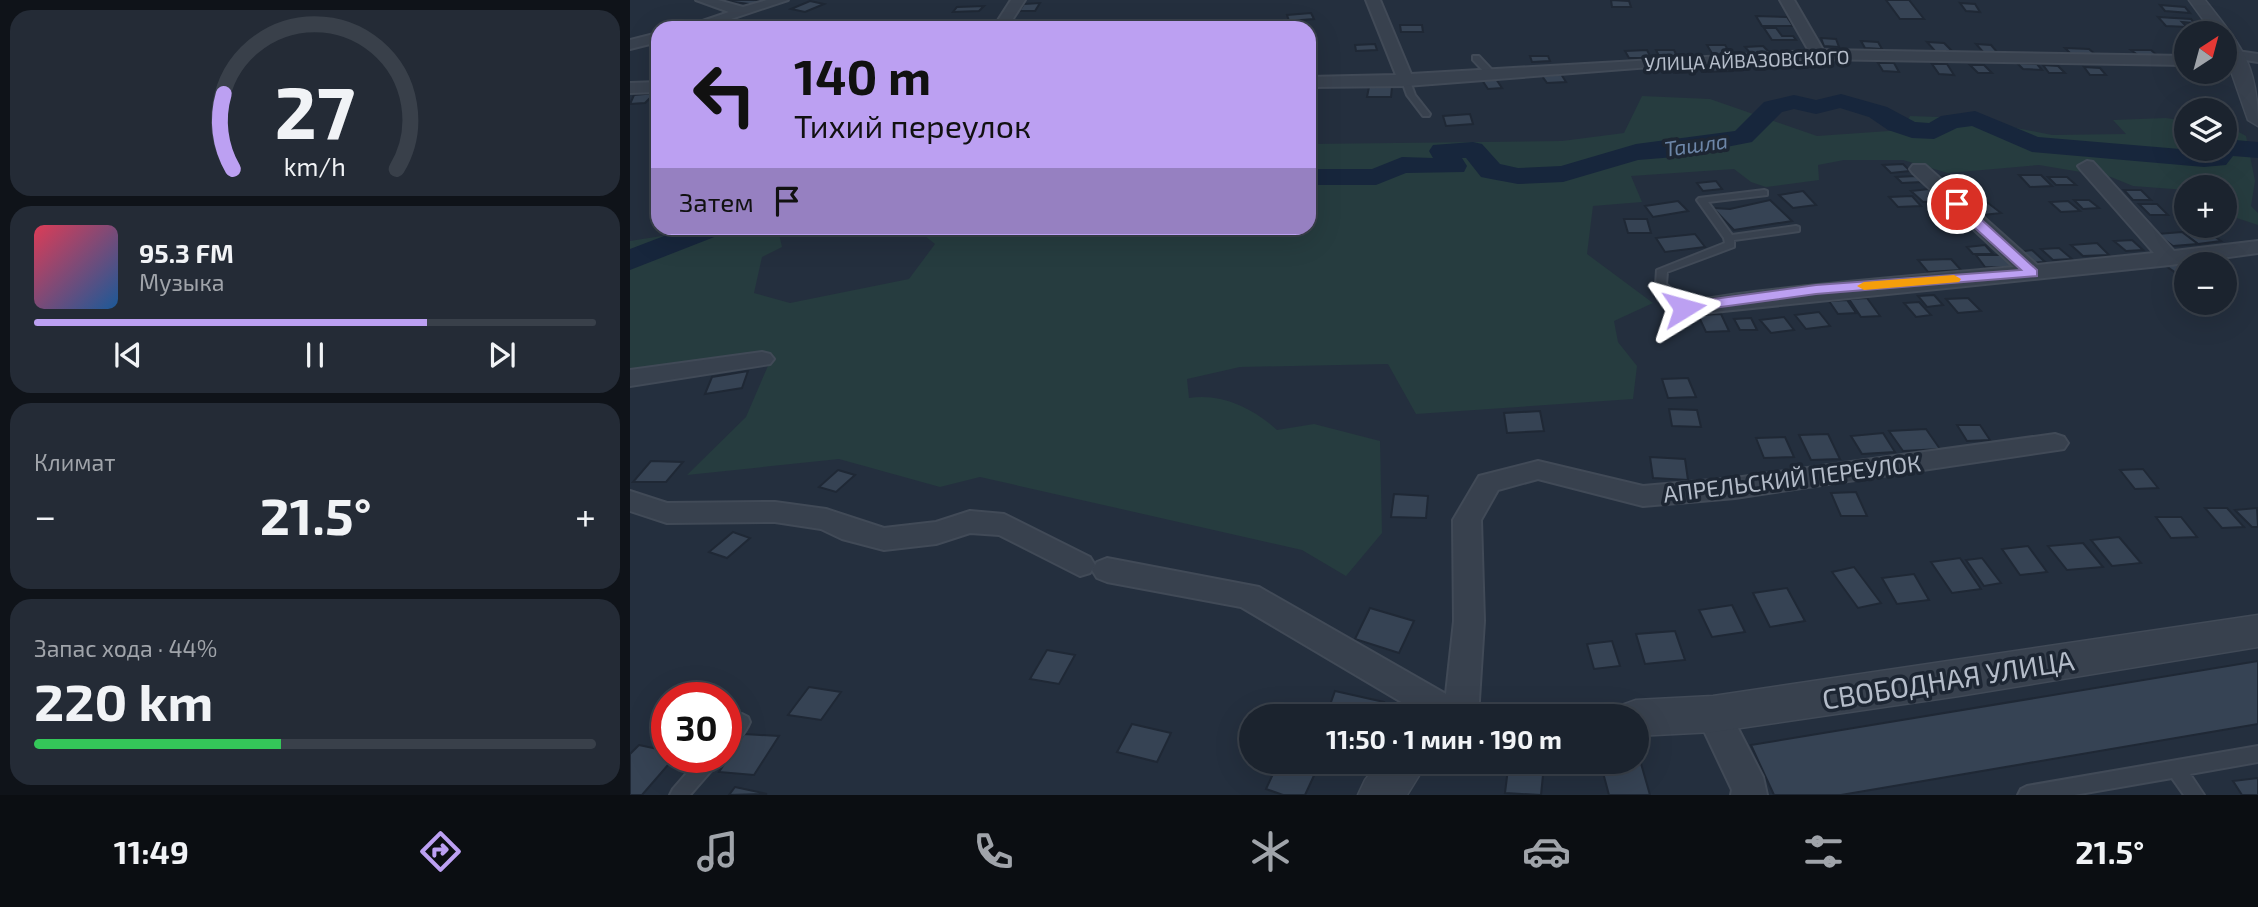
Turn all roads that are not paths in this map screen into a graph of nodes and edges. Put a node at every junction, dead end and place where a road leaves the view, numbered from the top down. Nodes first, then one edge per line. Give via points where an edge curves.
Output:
1 (703, 0) edge
2 (781, 0) edge
3 (1018, 0) edge
4 (1373, 0) edge
5 (1787, 0) edge
6 (2197, 0) edge
7 (744, 11) junction
8 (712, 21) edge
9 (1004, 21) edge
10 (2213, 21) edge
11 (651, 39) edge
12 (630, 45) edge
13 (1816, 55) junction
14 (1476, 58) dead end
15 (2240, 59) edge
16 (2174, 61) edge
17 (1492, 75) junction
18 (1406, 81) junction
19 (1316, 82) edge
20 (630, 88) edge
21 (651, 88) edge
22 (1426, 114) dead end
23 (2258, 120) edge
24 (2087, 166) dead end
25 (1919, 169) dead end
26 (1764, 193) dead end
27 (1797, 229) dead end
28 (1729, 239) junction
29 (2258, 247) edge
30 (2170, 259) junction
31 (2033, 273) junction
32 (1684, 308) joint
33 (762, 359) dead end
34 (630, 378) edge
35 (2055, 443) dead end
36 (630, 501) edge
37 (2258, 631) edge
38 (1434, 704) edge
39 (1462, 704) edge
40 (1713, 714) junction
41 (1649, 717) edge
42 (2258, 754) edge
43 (2176, 769) junction
44 (698, 773) edge
45 (1397, 774) edge
46 (679, 795) edge
47 (1380, 795) edge
48 (1749, 795) edge
49 (2027, 795) edge
50 (2195, 795) edge

1 - 7 street
2 - 7 street
3 - 9 street
4 - 18 street
5 - 13 street
6 - 10 street
7 - 8 street
11 - 12 street
13 - 16 street, УЛИЦА АЙВАЗОВСКОГО
13 - 17 street, УЛИЦА АЙВАЗОВСКОГО
14 - 17 lane
15 - 23 street
17 - 18 street, УЛИЦА АЙВАЗОВСКОГО
18 - 19 street, УЛИЦА АЙВАЗОВСКОГО
18 - 22 lane
20 - 21 street
24 - 30 street
25 - 31 street
26 - 28 lane via 1702,200
27 - 28 lane
28 - 32 lane via 1730,245 1662,270 1661,285
29 - 30 street
30 - 31 street
31 - 32 street via 1816,290
33 - 34 street
35 - 39 street, АПРЕЛЬСКИЙ ПЕРЕУЛОК via 1735,488 1643,496 1538,470 1489,482 1467,520 1469,621
36 - 38 street via 667,513 775,512 826,519 884,539 936,533 970,522 1004,525 1093,568 1248,596
37 - 40 street, СВОБОДНАЯ УЛИЦА
40 - 41 street, СВОБОДНАЯ УЛИЦА
40 - 48 street
42 - 43 lane
43 - 49 lane
43 - 50 lane
44 - 46 lane
45 - 47 street

